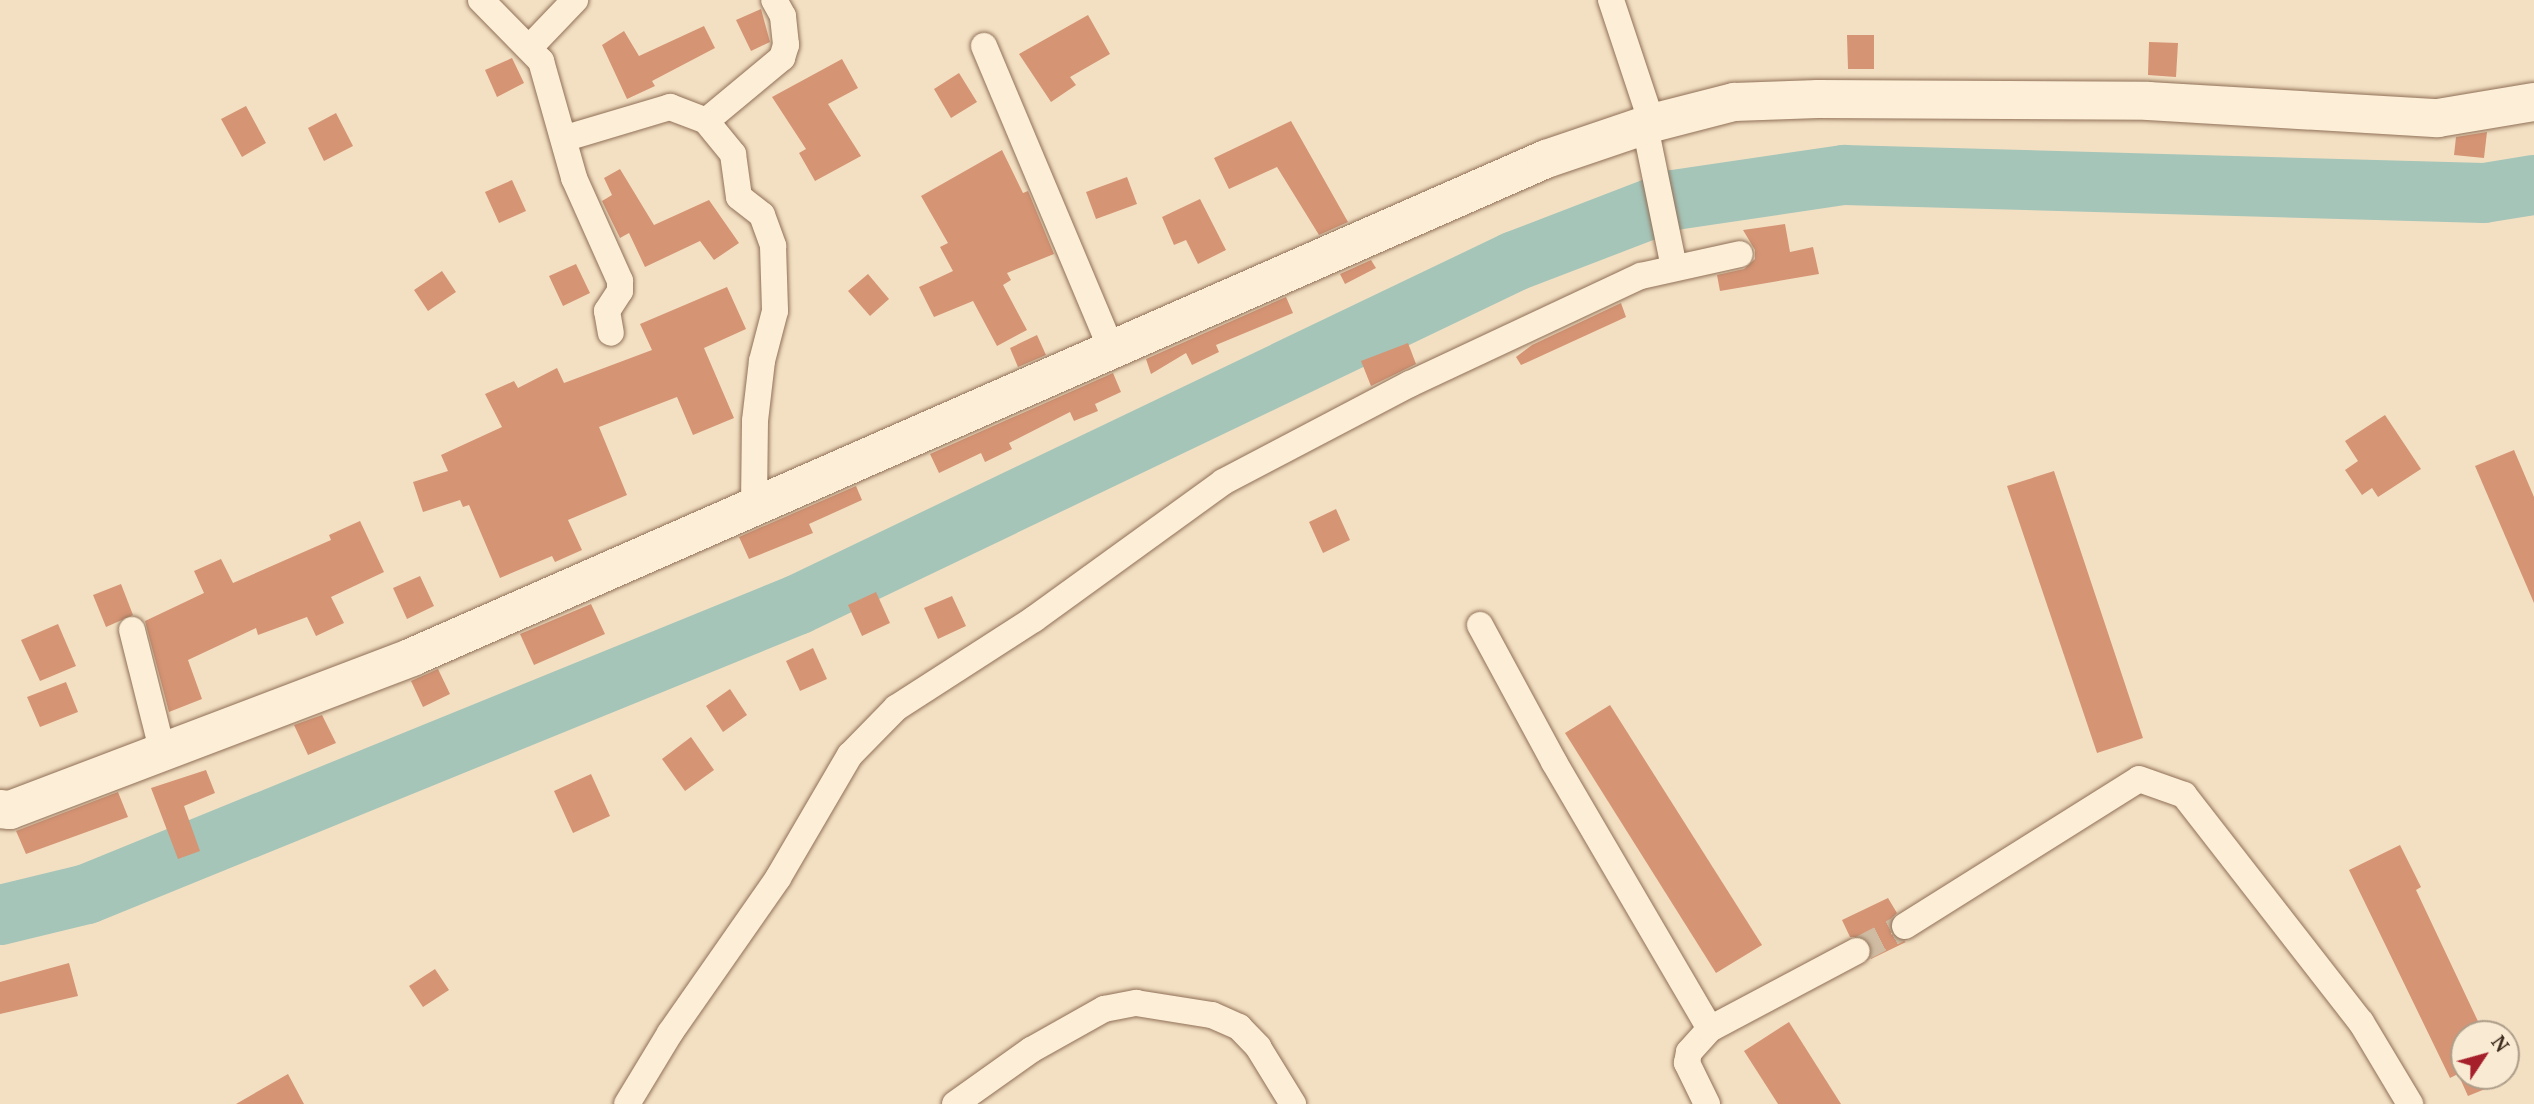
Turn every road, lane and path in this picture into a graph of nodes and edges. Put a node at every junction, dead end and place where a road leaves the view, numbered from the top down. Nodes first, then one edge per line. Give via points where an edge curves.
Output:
1 (481, 0) edge
2 (575, 0) edge
3 (774, 0) edge
4 (1611, 0) edge
5 (984, 46) dead end
6 (531, 47) junction
7 (2534, 102) edge
8 (706, 121) junction
9 (1648, 124) junction
10 (566, 138) junction
11 (1740, 254) dead end
12 (1674, 267) junction
13 (611, 333) dead end
14 (1111, 348) junction
15 (754, 505) junction
16 (1480, 625) dead end
17 (132, 630) dead end
18 (162, 749) junction
19 (0, 809) edge
20 (1905, 926) tunnel mouth
21 (1857, 951) tunnel mouth
22 (1710, 1029) junction
23 (627, 1104) edge
24 (955, 1104) edge
25 (1293, 1104) edge
26 (1707, 1104) edge
27 (2410, 1104) edge

1 - 6 street
2 - 6 street
3 - 8 street via 783,16 786,45 782,58
4 - 9 street
5 - 14 street
6 - 10 street via 547,76
7 - 9 street via 2438,118 2148,101 1818,99 1734,102
8 - 10 street via 670,107
8 - 15 street via 733,154 739,197 762,215 773,246 775,311 755,421
9 - 12 street
9 - 14 street via 1546,159
10 - 13 street via 581,197 620,281 620,291 607,311
11 - 12 street
12 - 23 street via 1641,276 1410,384 1223,482 1034,619 896,708 850,755 778,878 670,1033
14 - 15 street
15 - 18 street via 412,657
16 - 22 street
17 - 18 street
18 - 19 street via 10,810
20 - 27 street via 2139,779 2184,796 2361,1022
21 - 22 street
22 - 26 street via 1689,1052 1686,1063
24 - 25 street via 1031,1049 1104,1009 1136,1003 1212,1015 1240,1027

